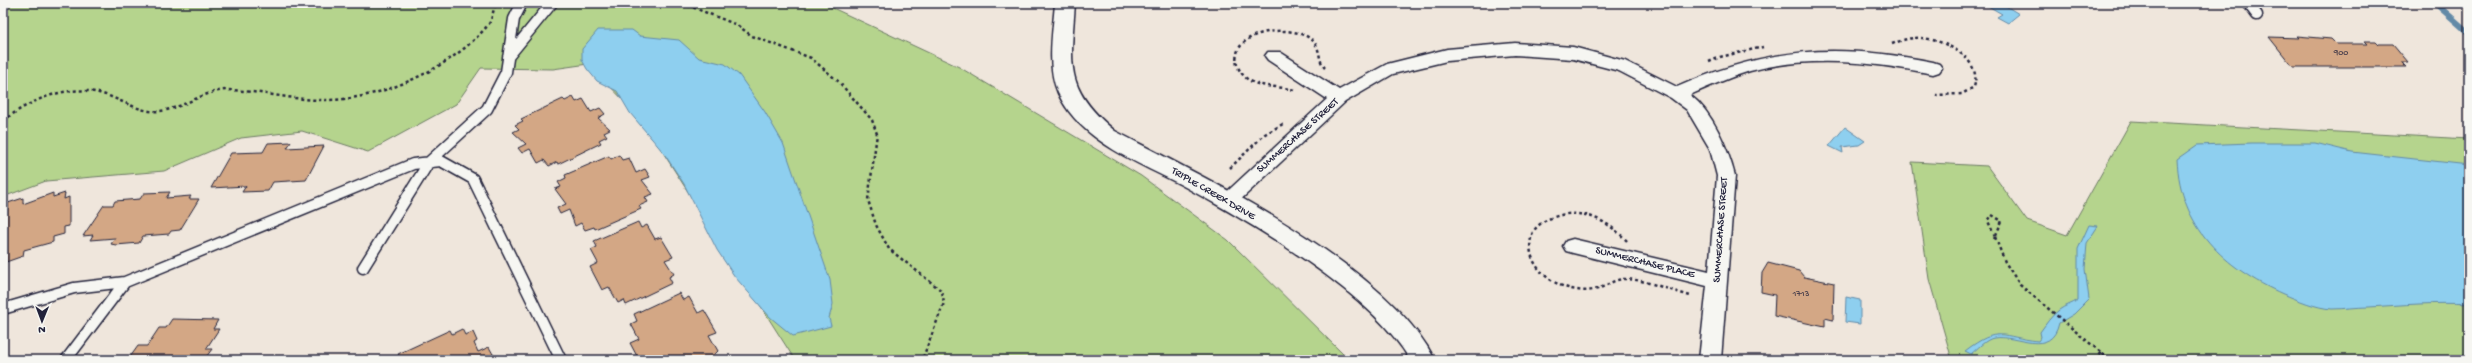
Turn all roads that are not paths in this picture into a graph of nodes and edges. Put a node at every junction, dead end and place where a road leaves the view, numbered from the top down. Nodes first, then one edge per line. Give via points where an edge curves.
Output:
1 (522, 3) edge
2 (552, 3) edge
3 (1065, 3) edge
4 (2248, 3) edge
5 (2257, 15) dead end
6 (1274, 56) dead end
7 (507, 58) junction
8 (1932, 68) dead end
9 (1677, 94) junction
10 (1339, 98) junction
11 (429, 162) junction
12 (1228, 200) junction
13 (1573, 246) dead end
14 (363, 268) dead end
15 (1718, 280) junction
16 (125, 282) junction
17 (3, 309) edge
18 (66, 360) edge
19 (561, 360) edge
20 (1423, 360) edge
21 (1710, 360) edge

1 - 7 lane via 514,19
2 - 7 lane
3 - 12 street, TRIPLE CREEK DRIVE via 1062,75 1067,91 1078,110 1107,136
4 - 5 lane
6 - 10 street
7 - 11 lane via 506,72 487,109
8 - 9 street via 1908,62 1852,57 1792,59 1754,64
9 - 10 street, SUMMERCHASE STREET via 1625,67 1605,60 1573,53 1515,49 1447,55 1387,70
9 - 15 street, SUMMERCHASE STREET via 1693,106 1704,123 1719,149 1726,176
10 - 12 street, SUMMERCHASE STREET
11 - 14 lane
11 - 16 lane via 413,164
11 - 19 lane via 441,161 473,178
12 - 20 street, TRIPLE CREEK DRIVE via 1318,258 1366,294 1398,326
13 - 15 street, SUMMERCHASE PLACE
15 - 21 street, SUMMERCHASE STREET
16 - 17 lane via 74,288
16 - 18 lane

